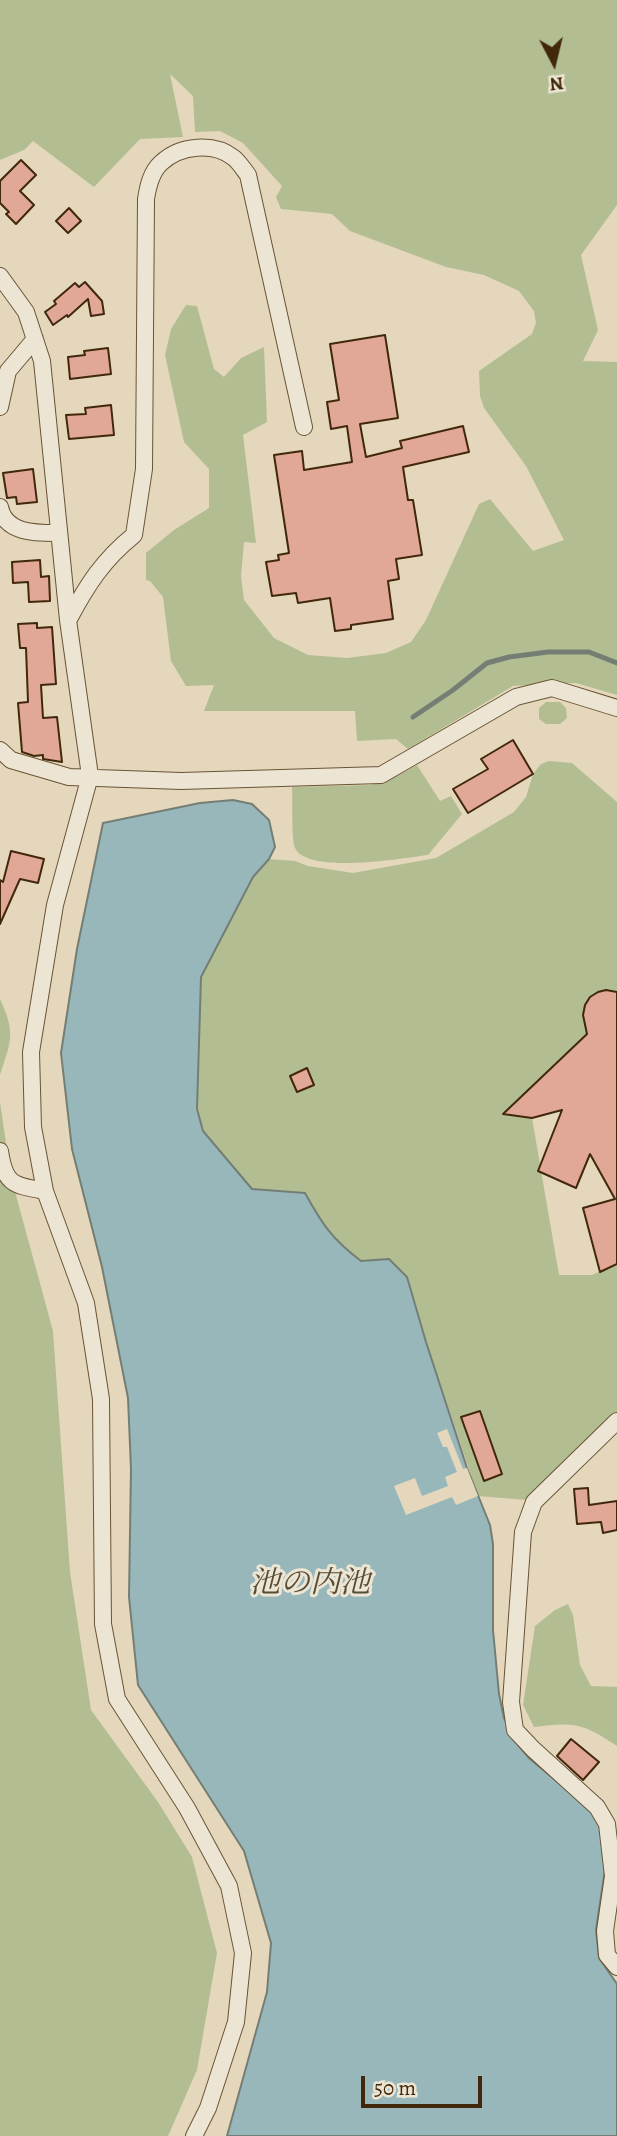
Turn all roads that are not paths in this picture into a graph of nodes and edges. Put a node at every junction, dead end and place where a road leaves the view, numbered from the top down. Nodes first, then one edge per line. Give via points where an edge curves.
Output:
1 (0, 276) edge
2 (35, 339) junction
3 (0, 407) edge
4 (304, 427) dead end
5 (0, 507) edge
6 (59, 533) junction
7 (68, 620) junction
8 (617, 708) edge
9 (0, 750) edge
10 (90, 776) junction
11 (0, 1151) edge
12 (45, 1191) junction
13 (617, 1421) edge
14 (617, 1967) edge
15 (194, 2136) edge

1 - 2 street via 26,312
2 - 3 street via 8,371
2 - 6 street via 42,361
4 - 7 street via 248,175 235,158 218,149 198,147 179,152 160,163 146,198 144,469 134,535 112,552
5 - 6 street via 11,526
6 - 7 street
7 - 10 street
8 - 10 street via 552,688 516,697 381,775 181,781
9 - 10 street via 10,760 69,777
10 - 12 street via 55,905 31,1052 33,1127
11 - 12 street via 9,1182
12 - 15 street via 86,1303 101,1399 103,1624 117,1699 187,1808 229,1886 243,1953 236,2022
13 - 14 street via 534,1502 523,1532 510,1702 515,1730 597,1807 607,1824 613,1876 605,1931 607,1955

